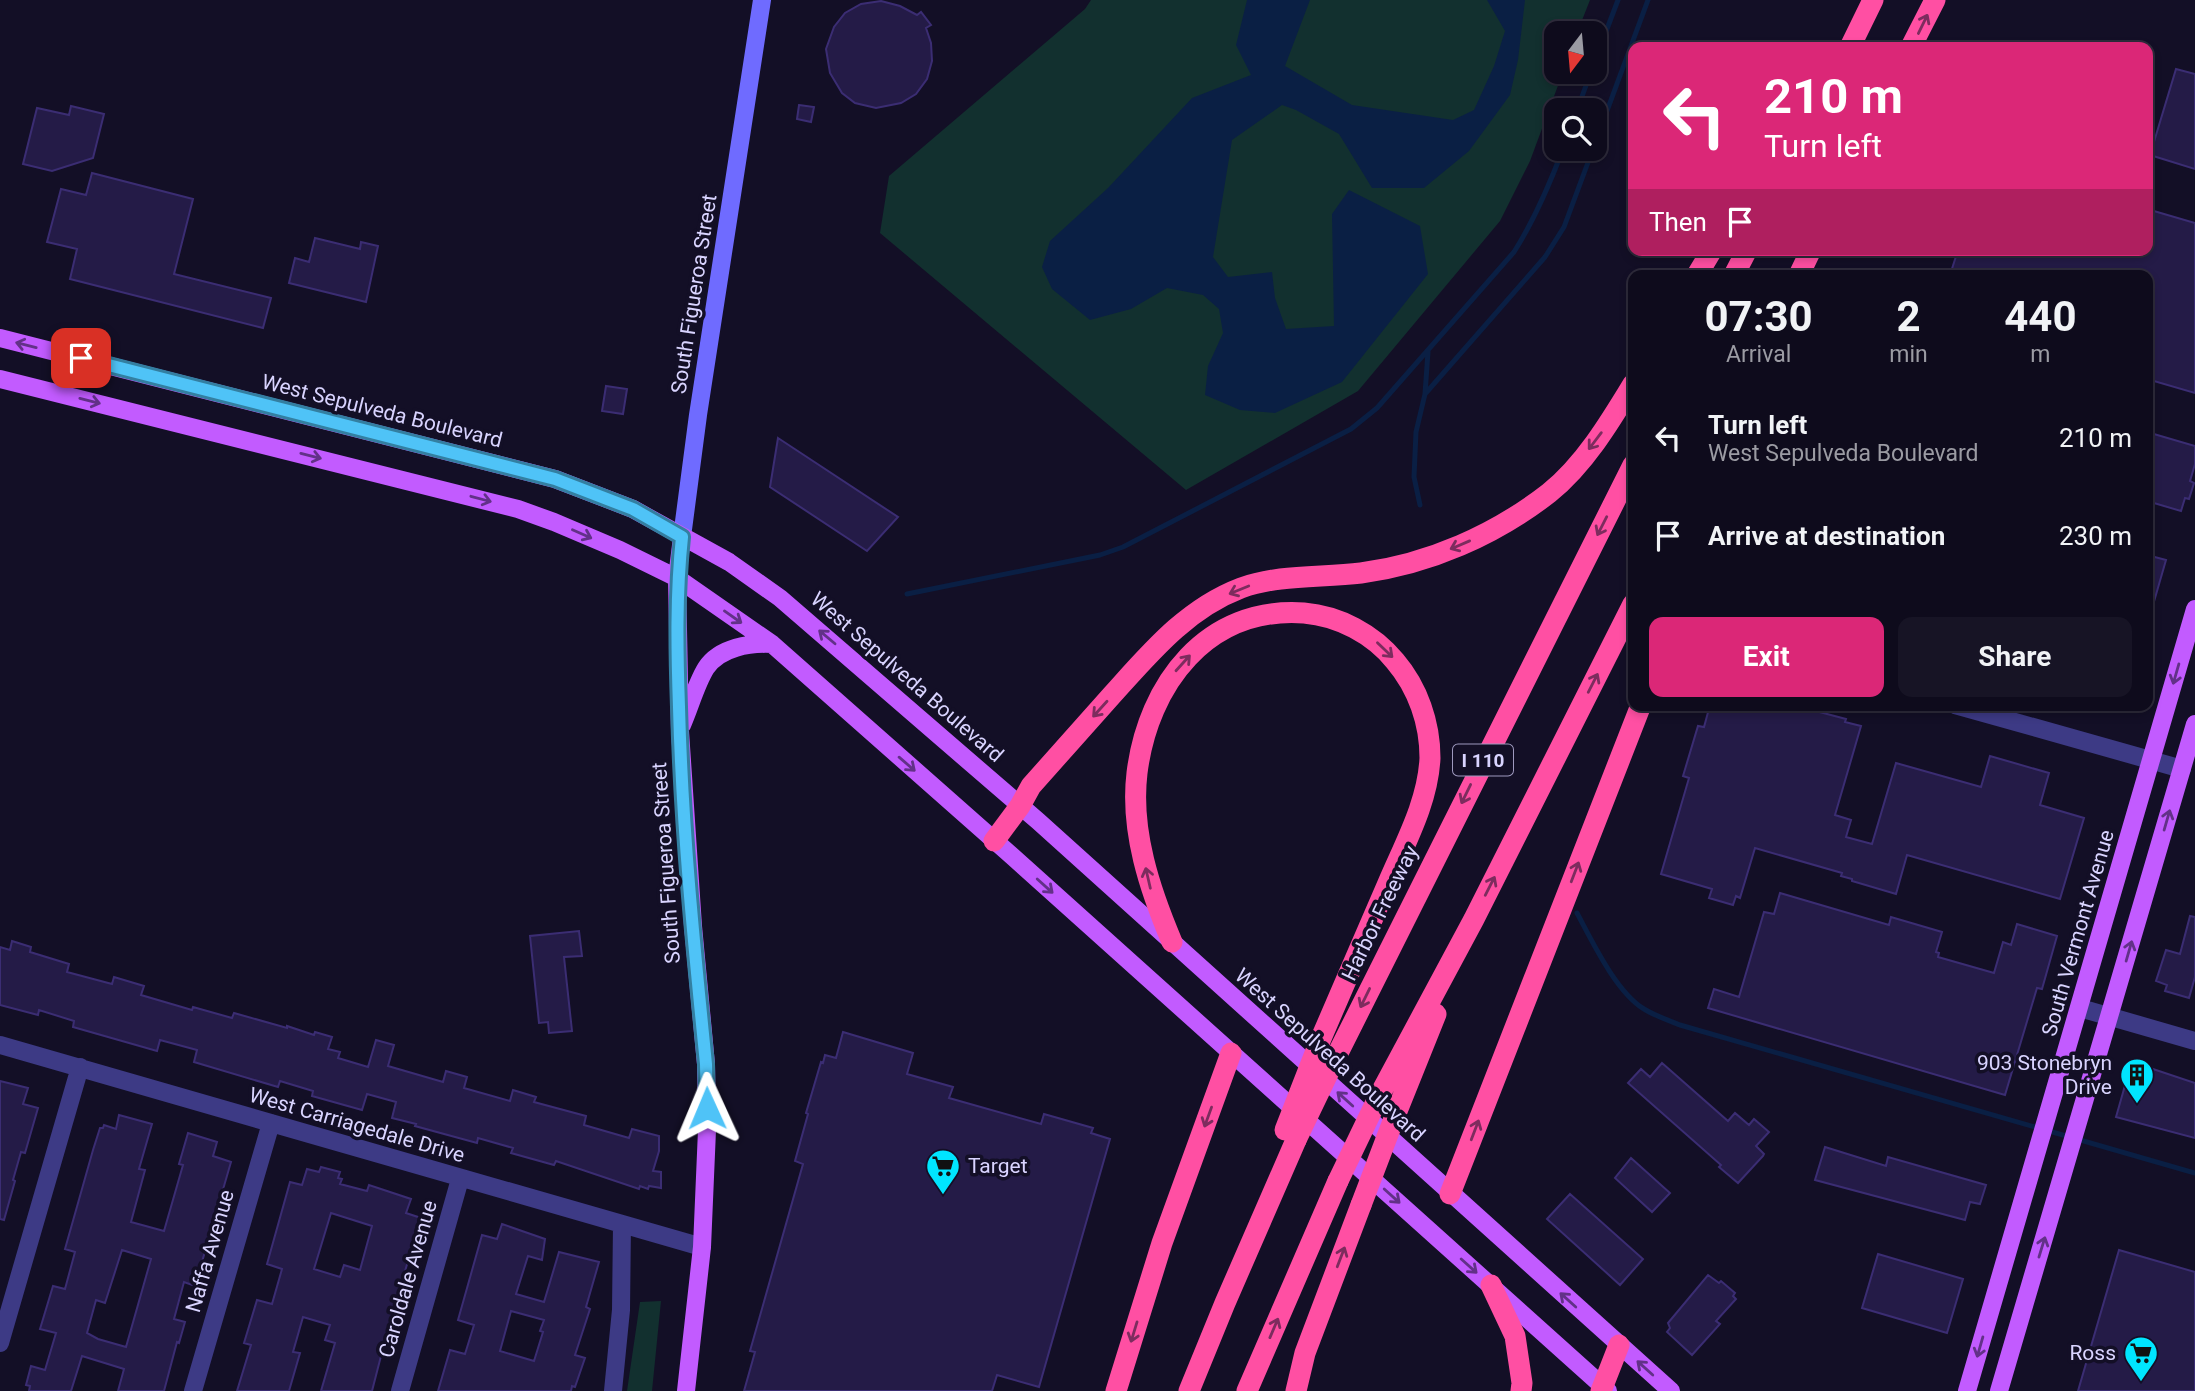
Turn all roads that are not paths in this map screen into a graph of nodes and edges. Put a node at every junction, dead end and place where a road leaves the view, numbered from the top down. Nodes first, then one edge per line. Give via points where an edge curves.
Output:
1 (762, 0) edge
2 (1873, 0) edge
3 (1935, 0) edge
4 (1852, 42) edge
5 (1914, 42) edge
6 (0, 338) edge
7 (0, 379) edge
8 (1628, 392) edge
9 (1628, 475) edge
10 (682, 537) junction
11 (677, 578) junction
12 (2195, 609) edge
13 (1628, 614) edge
14 (772, 644) junction
15 (1639, 711) edge
16 (1976, 711) edge
17 (2195, 724) edge
18 (680, 731) junction
19 (2151, 761) junction
20 (2182, 769) junction
21 (1020, 806) junction
22 (994, 841) junction
23 (1474, 919) junction
24 (1172, 942) junction
25 (2080, 1008) junction
26 (2110, 1016) junction
27 (2195, 1041) edge
28 (0, 1045) edge
29 (1327, 1050) junction
30 (1231, 1053) junction
31 (80, 1068) junction
32 (271, 1123) junction
33 (460, 1179) junction
34 (1450, 1194) junction
35 (622, 1224) junction
36 (702, 1247) junction
37 (1491, 1285) junction
38 (0, 1343) edge
39 (1619, 1345) junction
40 (1604, 1390) edge
41 (193, 1391) edge
42 (400, 1391) edge
43 (613, 1391) edge
44 (686, 1391) edge
45 (1116, 1391) edge
46 (1189, 1391) edge
47 (1247, 1391) edge
48 (1296, 1391) edge
49 (1521, 1391) edge
50 (1671, 1391) edge
51 (1967, 1391) edge
52 (1999, 1391) edge

1 - 10 main road, South Figueroa Street
2 - 4 highway
5 -> 3 highway
10 -> 6 main road, West Sepulveda Boulevard via 633,509 555,479
7 -> 11 main road via 518,509
8 -> 21 highway via 1584,456 1550,492 1485,534 1413,563 1360,573 1277,578 1240,588 1192,615 1163,639 1031,786
9 -> 29 highway, Harbor Freeway / I 110
10 - 11 main road, South Figueroa Street
21 -> 10 main road, West Sepulveda Boulevard via 780,598 729,562
11 -> 14 main road
11 - 18 main road, South Figueroa Street
12 -> 19 main road, South Vermont Avenue
23 -> 13 highway, I 110
14 - 18 main road via 752,643 727,651 707,666
14 -> 22 main road
34 -> 15 highway
16 - 19 street
17 - 20 main road
18 - 36 main road, South Figueroa Street via 706,1064
19 - 20 street
19 - 25 main road, South Vermont Avenue
26 -> 20 main road
21 - 22 highway
21 - 24 main road, West Sepulveda Boulevard
22 -> 30 main road
47 -> 23 highway, I 110, bridge via 1338,1181
48 -> 23 highway, bridge via 1305,1353
24 -> 29 highway via 1148,880 1138,825 1137,775 1157,701 1175,671 1204,641 1253,617 1283,612 1316,614 1349,625 1388,652 1409,679 1427,726 1430,758 1421,808
34 -> 24 main road, West Sepulveda Boulevard
25 - 26 street
25 -> 51 main road, South Vermont Avenue
26 - 27 street
52 -> 26 main road
28 - 31 street, West Carriagedale Drive
29 - 46 highway, Harbor Freeway / I 110, bridge
30 -> 37 main road
30 -> 45 highway via 1162,1243
31 - 32 street, West Carriagedale Drive
31 - 38 street
32 - 33 street, West Carriagedale Drive
32 - 41 street, Naffa Avenue
33 - 35 street, West Carriagedale Drive
33 - 42 street, Caroldale Avenue
39 -> 34 main road, West Sepulveda Boulevard
35 - 36 street, West Carriagedale Drive
35 - 43 street via 621,1310
36 - 44 main road, South Figueroa Street
37 - 40 main road
37 - 49 highway via 1515,1336
39 - 40 highway
50 -> 39 main road, West Sepulveda Boulevard

